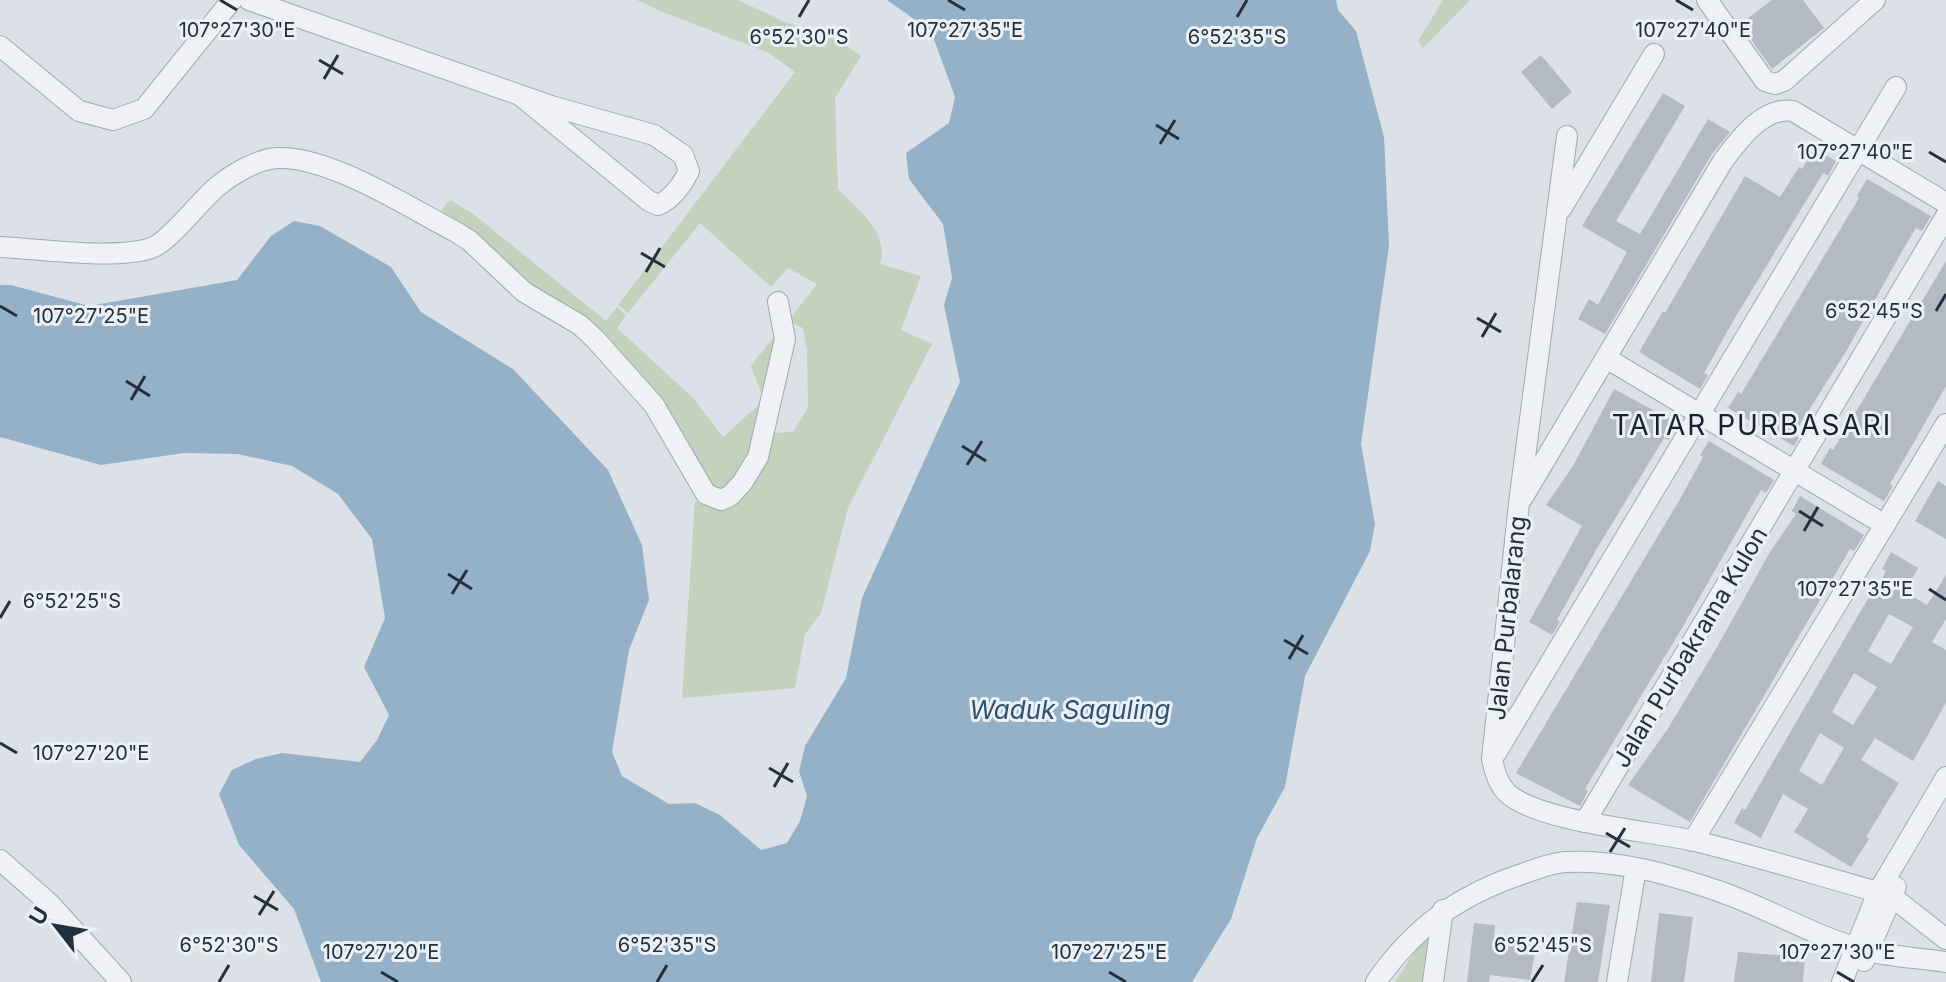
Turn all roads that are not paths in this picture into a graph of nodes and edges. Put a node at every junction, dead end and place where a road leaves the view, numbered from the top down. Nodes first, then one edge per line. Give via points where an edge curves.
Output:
1 (232, 0) edge
2 (249, 0) edge
3 (1707, 0) edge
4 (1875, 0) edge
5 (0, 46) edge
6 (1654, 54) dead end
7 (1896, 87) dead end
8 (521, 96) junction
9 (1567, 136) dead end
10 (1858, 150) junction
11 (1946, 203) edge
12 (1557, 216) junction
13 (1946, 216) edge
14 (0, 247) edge
15 (778, 302) dead end
16 (1606, 358) junction
17 (1699, 414) junction
18 (1946, 424) edge
19 (1794, 471) junction
20 (1519, 503) junction
21 (1885, 525) junction
22 (1492, 759) junction
23 (1946, 777) edge
24 (1946, 801) edge
25 (1585, 822) junction
26 (1693, 841) junction
27 (0, 860) edge
28 (1636, 868) junction
29 (1884, 894) junction
30 (1443, 910) junction
31 (1946, 939) edge
32 (1861, 949) junction
33 (1946, 962) edge
34 (121, 982) edge
35 (1376, 982) edge
36 (1433, 982) edge
37 (1617, 982) edge
38 (1842, 982) edge
39 (1856, 982) edge

1 - 5 street via 144,109 113,120 79,111
2 - 8 street
3 - 4 street via 1765,81 1775,84
6 - 12 street
7 - 10 street
8 - 8 street via 654,135 683,155 689,171 665,202 649,201
9 - 12 street, Jalan Purbalarang
10 - 11 street
10 - 16 street via 1793,111 1776,111 1760,121 1723,161
10 - 17 street
12 - 20 street, Jalan Purbalarang
13 - 19 street, Jalan Purbakrama Kulon
14 - 15 street via 109,253 152,248 219,185 254,164 275,158 312,163 456,232 524,292 580,325 654,405 706,494 721,500 742,483 758,457 785,339
16 - 17 street
16 - 20 street
17 - 19 street
17 - 22 street
18 - 21 street
19 - 21 street
19 - 25 street, Jalan Purbakrama Kulon
20 - 22 street, Jalan Purbalarang
21 - 26 street
22 - 25 street via 1507,793 1530,806
23 - 29 street
24 - 29 street
25 - 26 street
26 - 29 street
27 - 34 street via 49,903
28 - 30 street via 1563,862 1483,887
28 - 32 street via 1724,893
28 - 37 street
29 - 31 street
29 - 32 street
30 - 35 street
30 - 36 street
32 - 33 street
32 - 38 street
32 - 39 street

